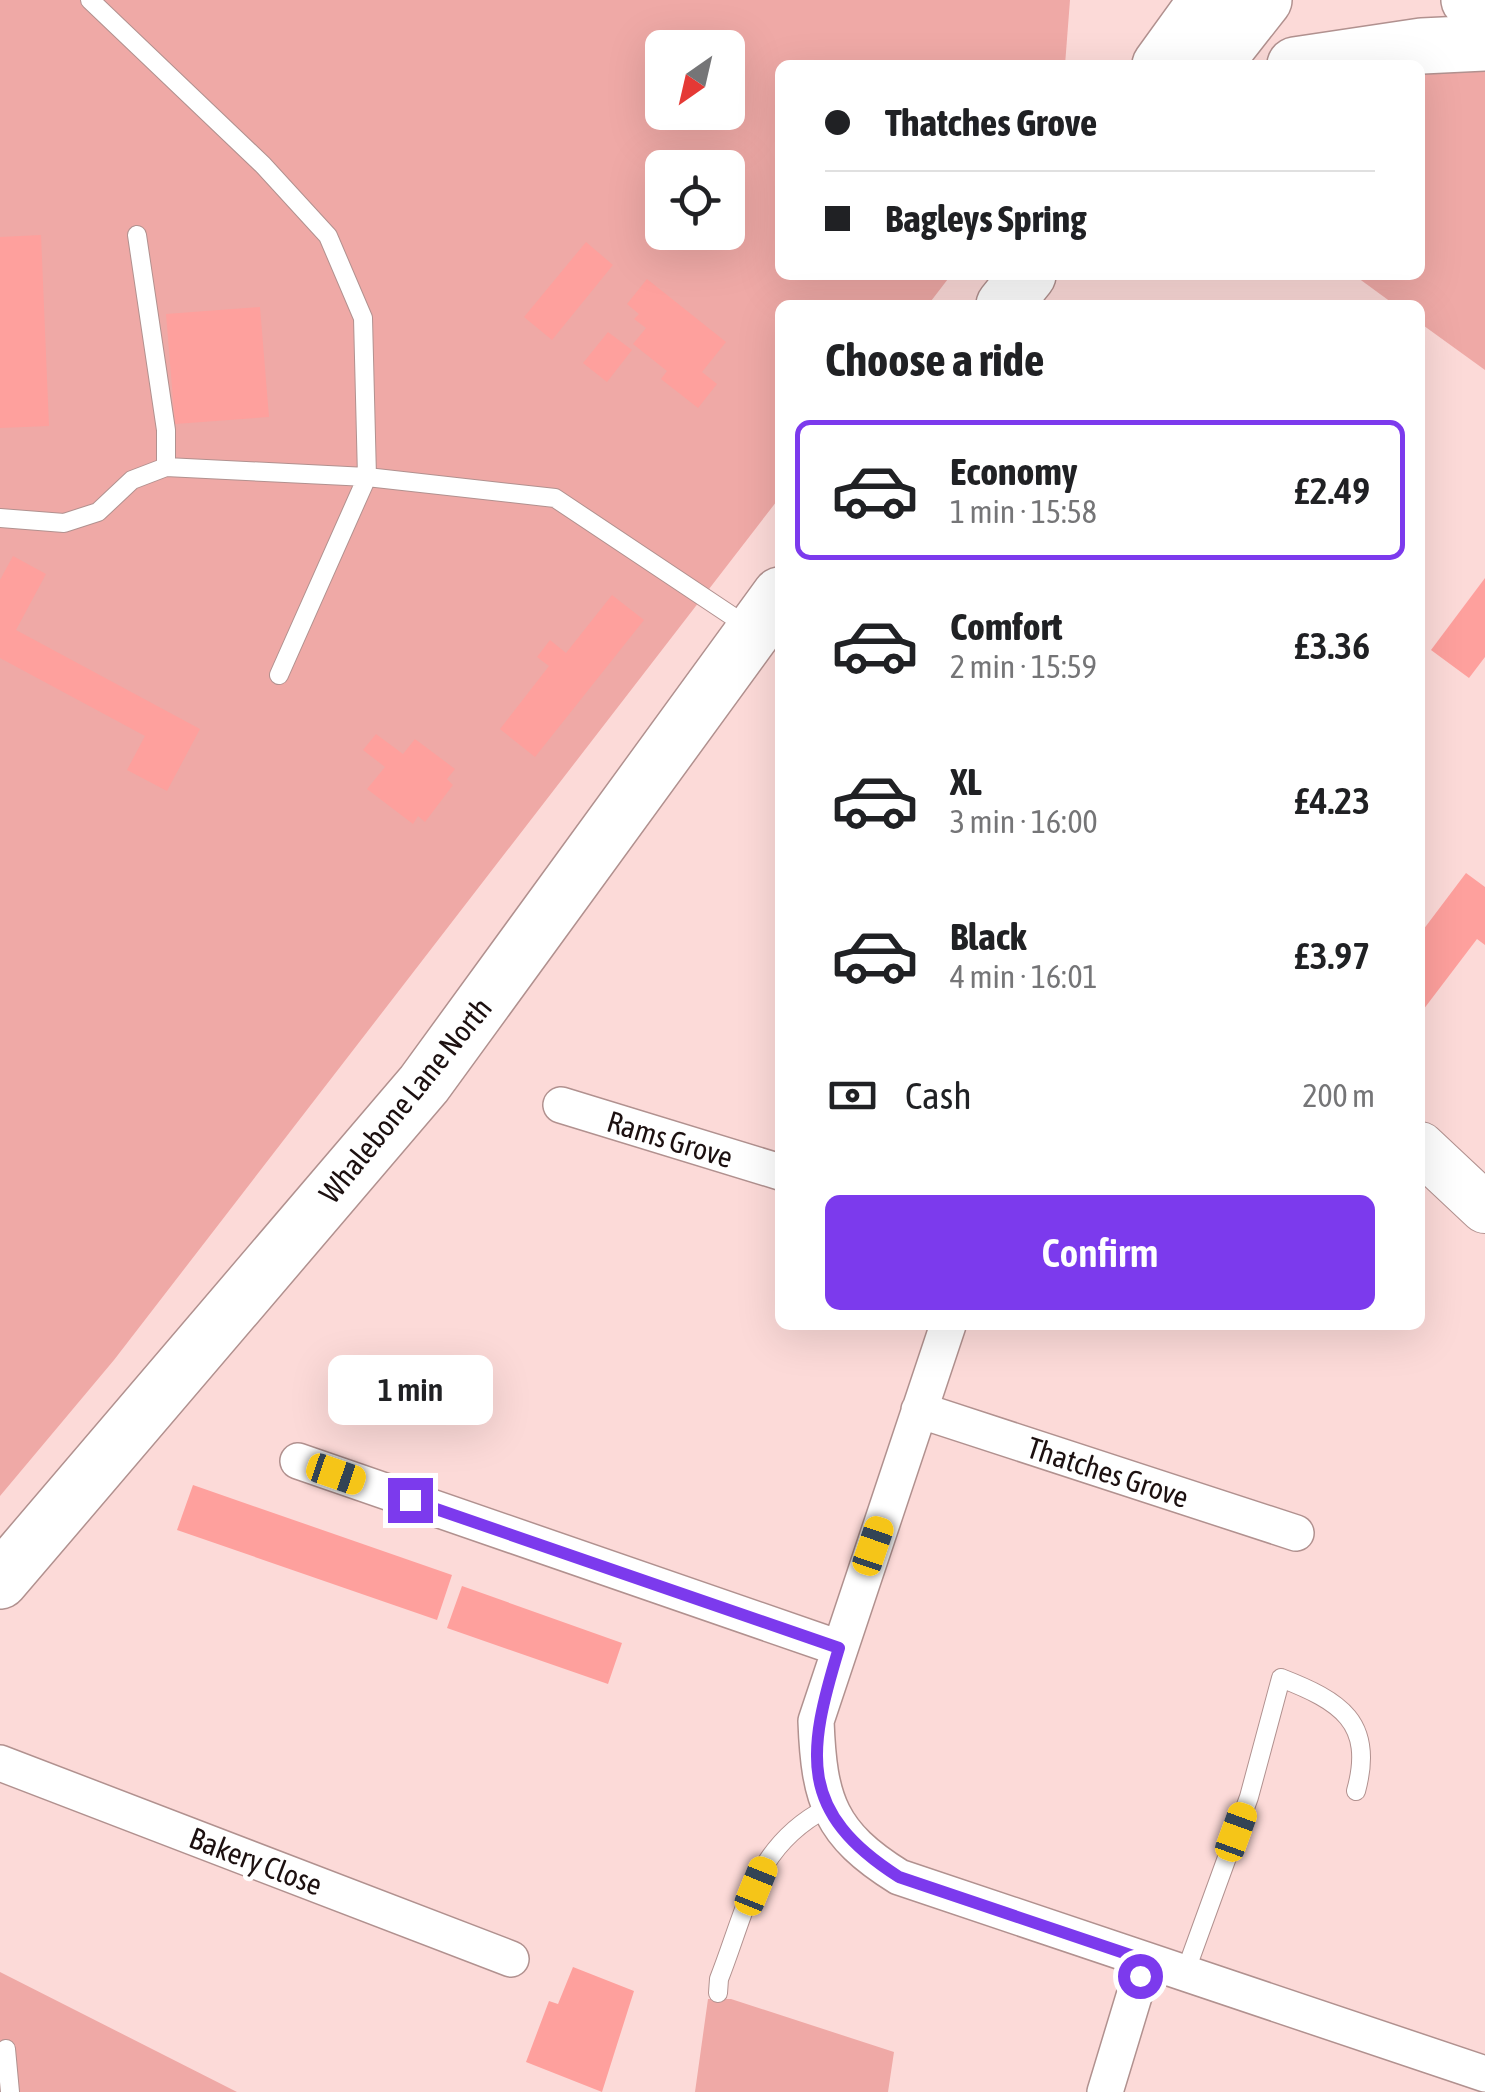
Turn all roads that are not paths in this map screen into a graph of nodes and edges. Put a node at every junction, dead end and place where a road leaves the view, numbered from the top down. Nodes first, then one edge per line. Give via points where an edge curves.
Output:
1 (90, 0) edge
2 (1166, 0) edge
3 (1207, 0) edge
4 (1264, 0) edge
5 (1469, 0) edge
6 (1485, 12) edge
7 (1485, 44) edge
8 (1159, 60) edge
9 (1162, 60) edge
10 (1217, 60) edge
11 (1329, 60) edge
12 (138, 235) dead end
13 (1024, 280) edge
14 (1008, 300) edge
15 (166, 467) junction
16 (367, 477) junction
17 (0, 518) edge
18 (772, 625) edge
19 (279, 675) dead end
20 (561, 1105) dead end
21 (1425, 1152) edge
22 (775, 1170) edge
23 (1485, 1208) edge
24 (946, 1330) edge
25 (919, 1410) junction
26 (298, 1461) dead end
27 (1296, 1534) dead end
28 (0, 1581) edge
29 (839, 1648) junction
30 (0, 1763) edge
31 (1356, 1791) dead end
32 (827, 1808) junction
33 (511, 1959) dead end
34 (1145, 1960) junction
35 (1185, 1973) junction
36 (718, 1993) dead end
37 (6, 2049) dead end
38 (1485, 2074) edge
39 (10, 2092) edge
40 (1105, 2092) edge

1 - 16 lane via 264,164 328,236 363,318
2 - 8 main road
3 - 9 main road
4 - 10 main road
5 - 6 main road
7 - 11 main road via 1453,42
12 - 15 lane
13 - 14 main road
15 - 16 lane
15 - 17 lane via 132,480 98,512 64,523
16 - 18 lane via 554,498
16 - 19 lane
18 - 28 main road, Whalebone Lane North via 424,1084
20 - 22 street, Rams Grove
21 - 23 street
24 - 25 street
25 - 27 street, Thatches Grove
25 - 29 street
26 - 29 street
29 - 32 street via 816,1722
30 - 33 street, Bakery Close
31 - 35 lane via 1362,1742 1346,1712 1281,1678 1249,1797
32 - 34 street via 864,1856 899,1877
32 - 36 lane via 768,1855
34 - 35 street
34 - 40 street
35 - 38 street
37 - 39 lane

